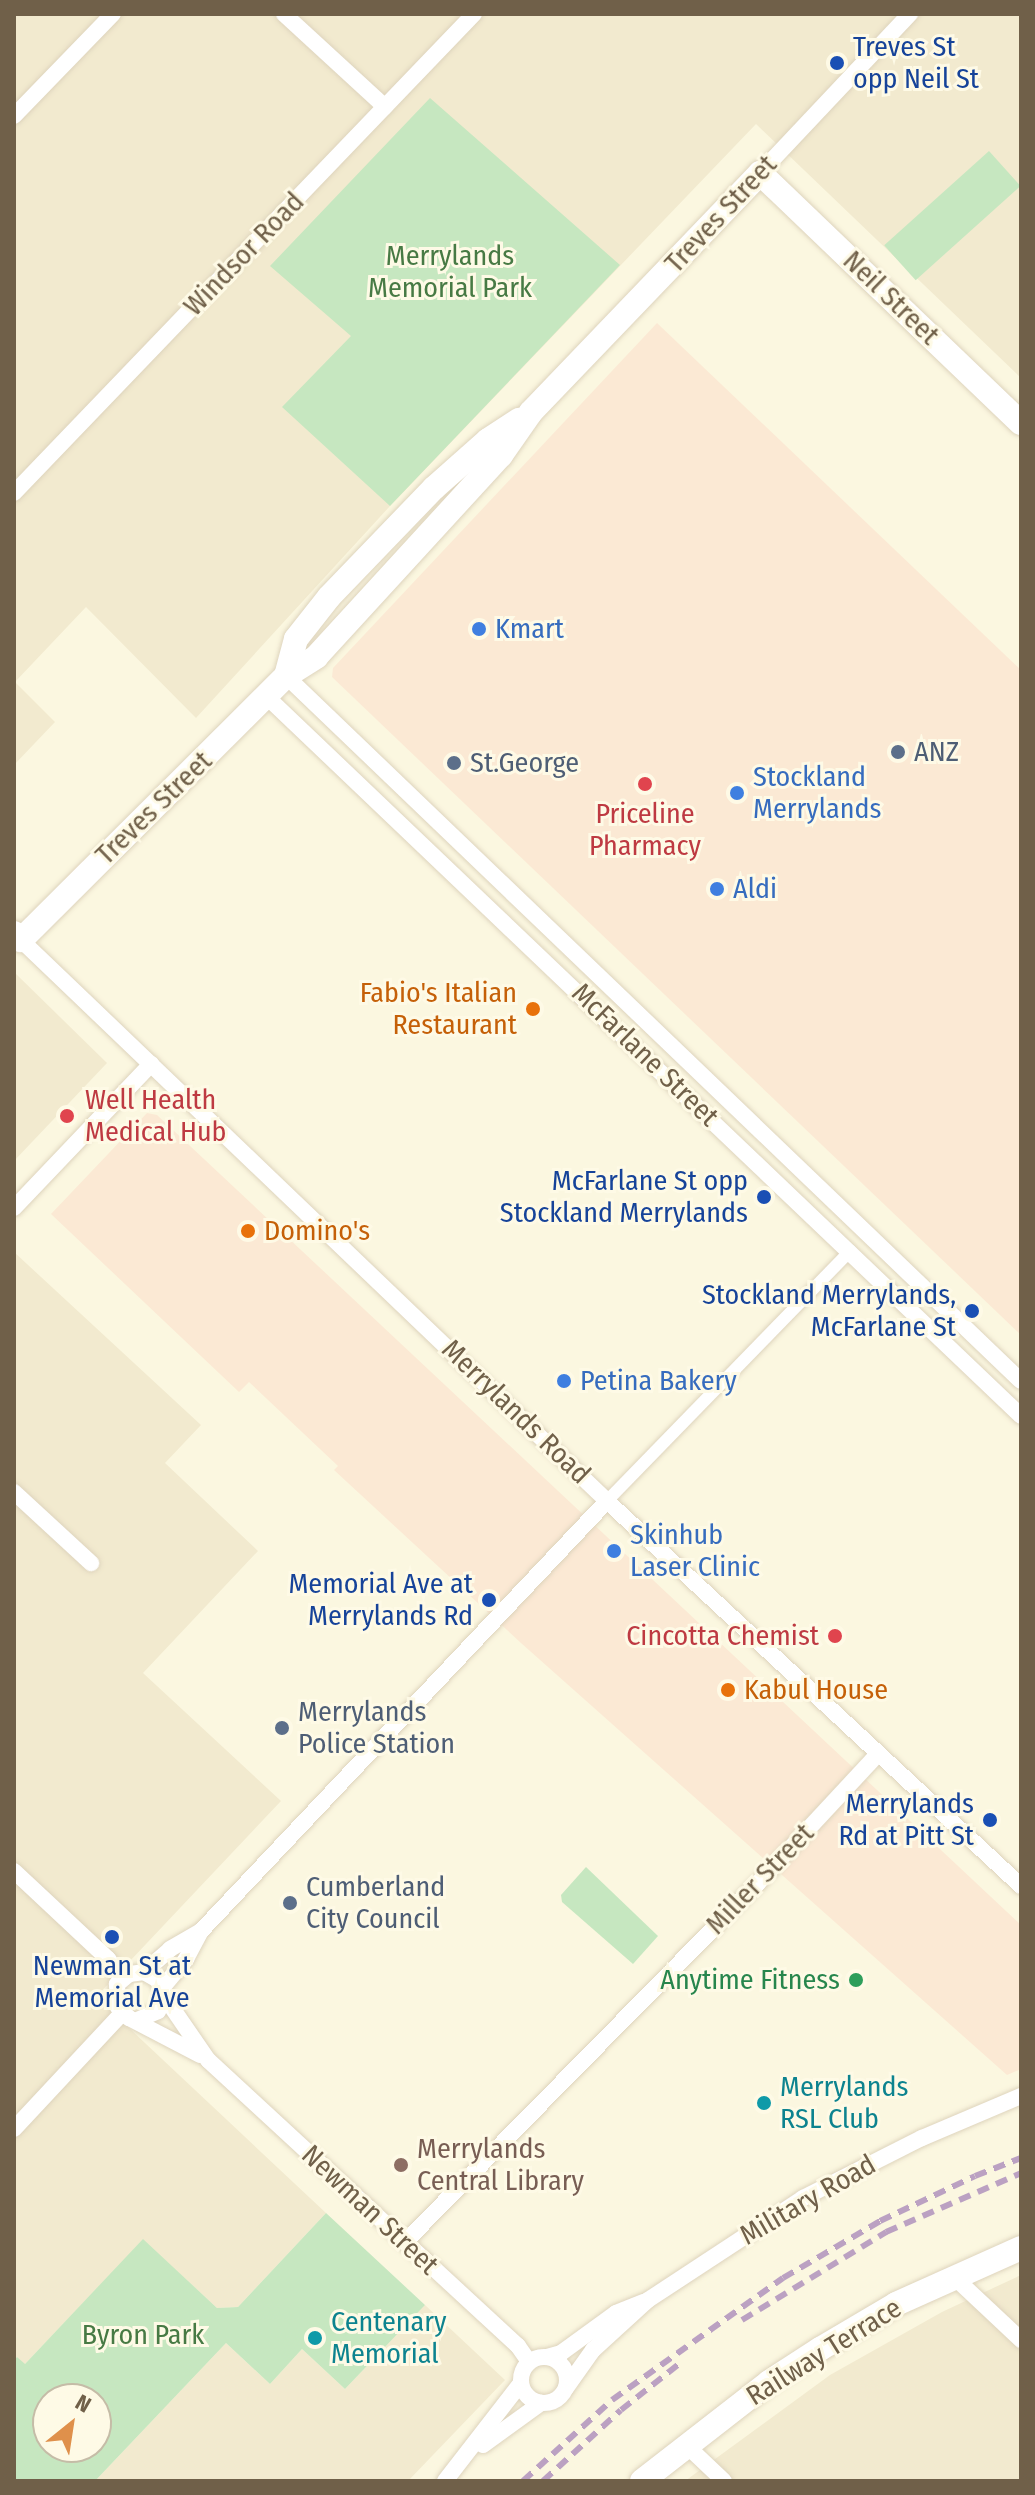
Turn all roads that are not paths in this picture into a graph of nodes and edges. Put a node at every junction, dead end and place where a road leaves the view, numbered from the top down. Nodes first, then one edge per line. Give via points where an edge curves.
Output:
1 (113, 14) edge
2 (284, 14) edge
3 (474, 14) edge
4 (910, 14) edge
5 (385, 107) junction
6 (14, 116) edge
7 (760, 173) junction
8 (1021, 423) edge
9 (14, 493) edge
10 (286, 676) junction
11 (266, 696) junction
12 (18, 937) edge
13 (151, 1064) junction
14 (14, 1208) edge
15 (850, 1251) junction
16 (1021, 1381) edge
17 (1021, 1416) edge
18 (14, 1492) edge
19 (607, 1501) junction
20 (91, 1563) dead end
21 (878, 1754) junction
22 (14, 1871) edge
23 (1021, 1886) edge
24 (201, 1931) junction
25 (144, 1972) junction
26 (122, 1978) junction
27 (163, 1992) junction
28 (130, 2017) junction
29 (208, 2060) junction
30 (1021, 2096) edge
31 (14, 2129) edge
32 (405, 2242) junction
33 (1021, 2248) edge
34 (954, 2277) junction
35 (648, 2300) junction
36 (1021, 2340) edge
37 (547, 2357) junction
38 (529, 2362) junction
39 (521, 2383) junction
40 (566, 2388) junction
41 (541, 2403) junction
42 (686, 2445) junction
43 (463, 2461) junction
44 (445, 2481) edge
45 (642, 2481) edge
46 (724, 2481) edge

1 - 6 street
2 - 5 street
3 - 5 street, Windsor Road
4 - 7 street, Treves Street
5 - 9 street, Windsor Road
7 - 8 main road, Neil Street
7 - 10 main road, Treves Street via 531,412 501,455 316,657
10 - 11 main road, Treves Street
10 - 16 street, McFarlane Street
11 - 12 main road, Treves Street
11 - 15 street, McFarlane Street
12 - 13 street, Merrylands Road
13 - 14 street
13 - 19 street, Merrylands Road
15 - 17 street, McFarlane Street
15 - 19 street
18 - 20 street
19 - 21 street, Merrylands Road
19 - 24 street
21 - 23 street, Merrylands Road
21 - 32 street, Miller Street
22 - 26 street
24 - 25 street
24 - 27 street
25 - 26 street
25 - 27 street
26 - 28 street via 115,2000
27 - 28 street via 158,2011
27 - 29 street, Newman Street
28 - 29 street, Newman Street
28 - 31 street
29 - 32 street, Newman Street
30 - 35 street, Military Road via 803,2198
32 - 38 street, Newman Street
33 - 34 main road, Railway Terrace
34 - 36 street
34 - 42 main road, Railway Terrace via 820,2349
35 - 37 street, Military Road via 616,2313 561,2353
35 - 40 street, Military Road via 593,2350
37 - 38 street
37 - 40 street via 563,2366
38 - 39 street
39 - 41 street via 528,2396
39 - 43 street
40 - 41 street via 556,2400
41 - 43 street
42 - 45 main road, Railway Terrace
42 - 46 street
43 - 44 street

